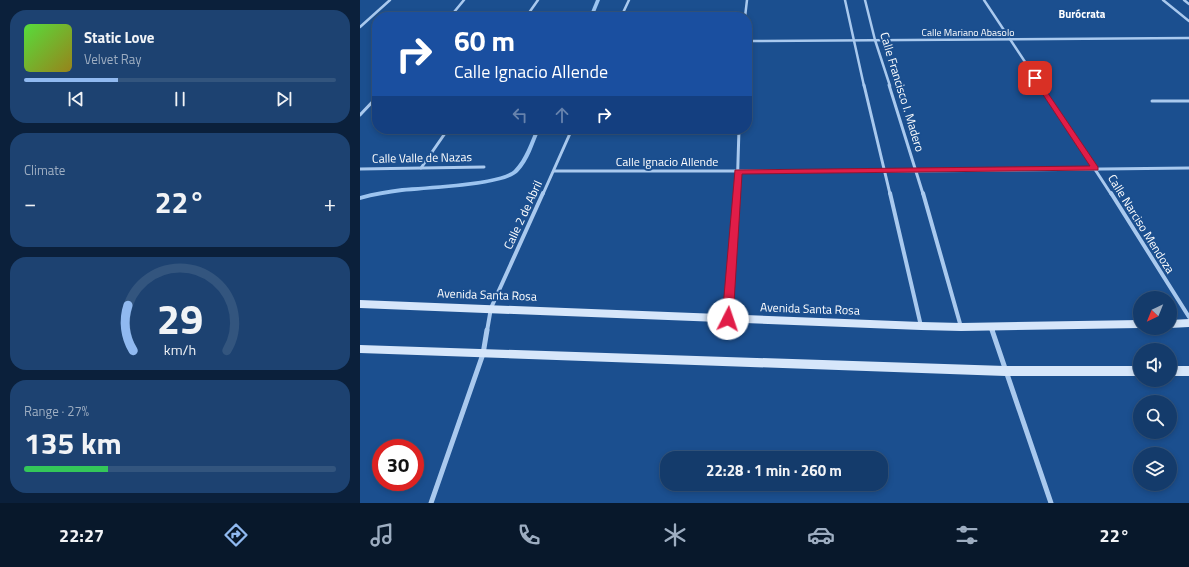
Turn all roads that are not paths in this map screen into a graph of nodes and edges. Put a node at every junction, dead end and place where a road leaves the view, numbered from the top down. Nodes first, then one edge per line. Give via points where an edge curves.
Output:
1 (390, 0) edge
2 (464, 0) edge
3 (538, 0) edge
4 (629, 0) edge
5 (747, 0) edge
6 (845, 0) edge
7 (865, 0) edge
8 (984, 0) edge
9 (1162, 0) edge
10 (1184, 0) edge
11 (1189, 4) edge
12 (377, 12) edge
13 (454, 12) edge
14 (530, 12) edge
15 (623, 12) edge
16 (746, 12) edge
17 (372, 17) edge
18 (1189, 21) edge
19 (360, 28) edge
20 (1189, 38) edge
21 (852, 40) junction
22 (875, 40) junction
23 (1009, 40) junction
24 (752, 41) edge
25 (1189, 101) edge
26 (372, 102) edge
27 (1152, 102) dead end
28 (360, 115) edge
29 (444, 134) edge
30 (570, 134) edge
31 (739, 134) edge
32 (484, 167) dead end
33 (420, 168) junction
34 (1096, 168) junction
35 (1189, 168) edge
36 (360, 169) edge
37 (554, 171) junction
38 (885, 171) junction
39 (917, 171) junction
40 (738, 172) junction
41 (360, 304) edge
42 (491, 308) junction
43 (1189, 317) edge
44 (728, 319) junction
45 (1133, 324) edge
46 (1177, 324) edge
47 (1189, 324) edge
48 (921, 326) junction
49 (991, 326) junction
50 (961, 327) junction
51 (360, 349) edge
52 (483, 354) junction
53 (1005, 371) junction
54 (1133, 371) edge
55 (1177, 371) edge
56 (1189, 371) edge
57 (431, 503) edge
58 (1051, 503) edge

1 - 12 street
2 - 13 street
3 - 14 street
4 - 15 street
5 - 16 street
6 - 21 street
7 - 22 street, Calle Francisco I. Madero
8 - 23 street, Calle Narciso Mendoza
9 - 18 street
10 - 11 street
17 - 19 street
20 - 23 street, Calle Mariano Abasolo
21 - 22 street, Calle Mariano Abasolo
21 - 24 street, Calle Mariano Abasolo
21 - 38 street
22 - 23 street, Calle Mariano Abasolo
22 - 39 street, Calle Francisco I. Madero
23 - 34 street, Calle Narciso Mendoza
25 - 27 street
26 - 28 street
29 - 33 street
30 - 37 street, Calle 2 de Abril
31 - 40 street
32 - 33 street, Calle Valle de Nazas
33 - 36 street, Calle Valle de Nazas
34 - 35 street, Calle Ignacio Allende
34 - 39 street, Calle Ignacio Allende
34 - 43 street, Calle Narciso Mendoza
37 - 40 street, Calle Ignacio Allende
37 - 42 street, Calle 2 de Abril
38 - 39 street, Calle Ignacio Allende
38 - 40 street, Calle Ignacio Allende
38 - 48 street
39 - 50 street, Calle Francisco I. Madero
40 - 44 street
41 - 42 main road, Avenida Santa Rosa
42 - 44 main road, Avenida Santa Rosa
42 - 52 street, Calle 2 de Abril
44 - 48 main road, Avenida Santa Rosa
45 - 49 main road, Avenida Santa Rosa
46 - 47 main road
48 - 50 main road, Avenida Santa Rosa
49 - 50 main road, Avenida Santa Rosa
49 - 53 street
51 - 52 main road
52 - 53 main road
52 - 57 street, Calle 2 de Abril
53 - 54 main road
53 - 58 street
55 - 56 main road

